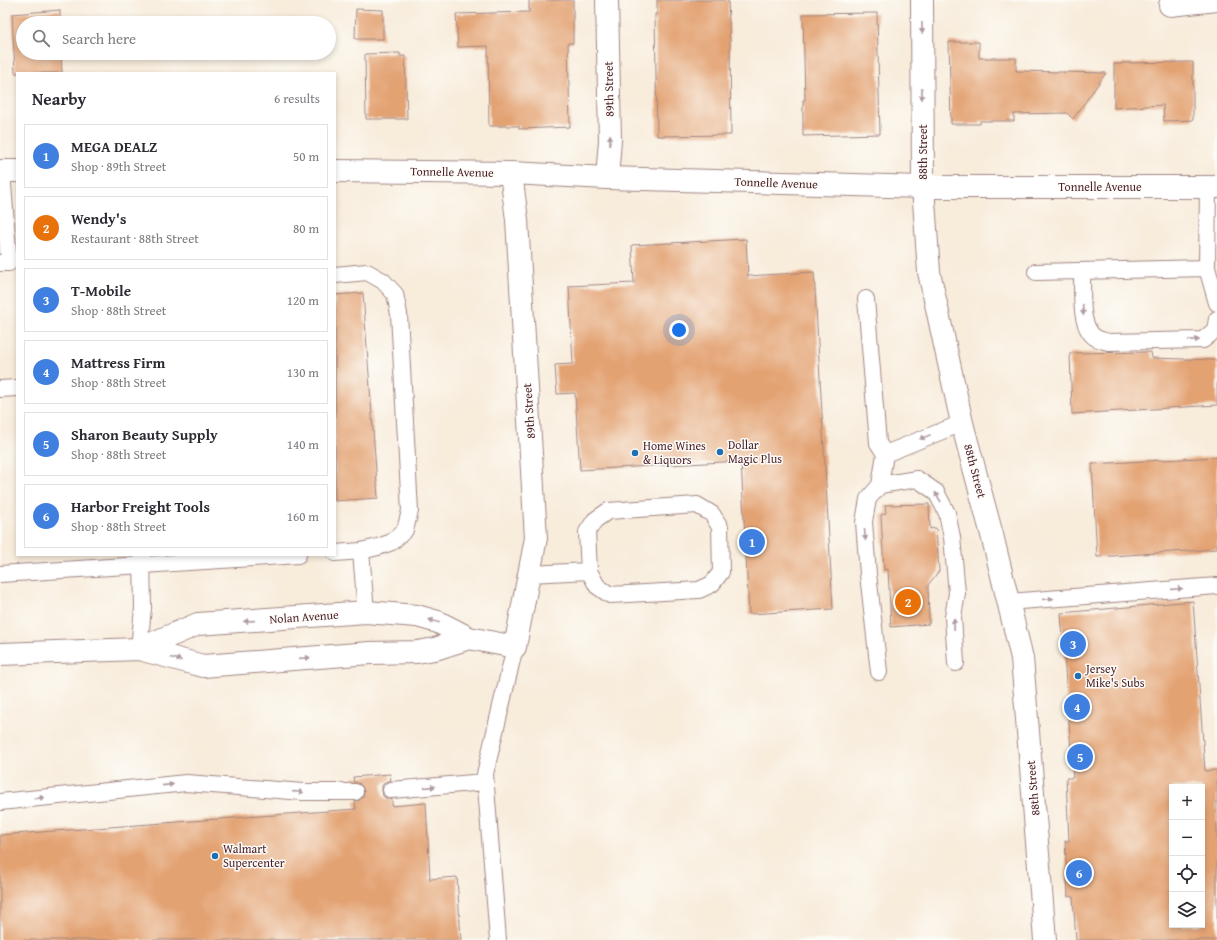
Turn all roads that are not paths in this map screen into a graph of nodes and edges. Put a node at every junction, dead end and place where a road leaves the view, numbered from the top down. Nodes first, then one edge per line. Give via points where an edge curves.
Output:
1 (608, 0) edge
2 (922, 0) edge
3 (1217, 0) edge
4 (1170, 5) dead end
5 (6, 171) edge
6 (336, 171) edge
7 (512, 173) junction
8 (608, 178) junction
9 (923, 187) junction
10 (1213, 187) edge
11 (0, 263) edge
12 (1207, 268) junction
13 (1082, 271) junction
14 (1036, 272) dead end
15 (336, 275) edge
16 (866, 299) dead end
17 (1217, 303) edge
18 (1217, 319) edge
19 (16, 388) edge
20 (0, 389) edge
21 (962, 423) junction
22 (885, 454) junction
23 (880, 485) junction
24 (361, 551) junction
25 (336, 553) edge
26 (271, 556) edge
27 (217, 558) edge
28 (142, 560) edge
29 (589, 571) junction
30 (0, 574) edge
31 (529, 574) junction
32 (1217, 586) edge
33 (1009, 602) junction
34 (366, 612) junction
35 (469, 638) junction
36 (515, 647) junction
37 (139, 648) junction
38 (0, 654) edge
39 (956, 663) dead end
40 (879, 672) dead end
41 (485, 782) junction
42 (391, 790) dead end
43 (355, 792) dead end
44 (0, 802) edge
45 (498, 940) edge
46 (1045, 940) edge

8 -> 1 street, 89th Street
2 -> 9 street, 88th Street
3 - 4 street
5 - 11 lane via 9,263
6 - 7 street, Tonnelle Avenue
7 - 8 street, Tonnelle Avenue
7 - 31 street, 89th Street via 536,538
8 - 9 street, Tonnelle Avenue
9 - 10 street, Tonnelle Avenue
9 - 21 street, 88th Street via 930,272
10 - 12 lane
12 - 13 lane
12 - 17 lane
13 - 14 lane
13 -> 18 lane via 1083,315 1087,328 1096,337 1108,342 1203,340 1215,330
15 - 24 lane via 367,272 383,281 396,294 399,314 410,511 405,530 392,542
16 - 22 lane via 878,443
19 - 20 lane
21 -> 22 lane
21 - 33 street, 88th Street
22 - 23 lane
39 -> 23 lane via 953,617 957,593 947,513 936,492 917,479
23 -> 40 lane via 868,499 864,522
24 - 25 lane
24 - 34 lane
26 - 27 lane
27 - 28 lane
28 - 30 lane
28 - 37 lane via 143,608
29 - 29 lane via 597,586 610,595 699,590 712,584 721,572 720,527 712,514 697,505 608,511 595,520 587,532
29 - 31 lane
31 - 36 street, 89th Street
33 -> 32 lane
33 - 46 street, 88th Street via 1022,658
35 -> 34 street, Nolan Avenue via 438,622 417,616
34 -> 37 street, Nolan Avenue via 198,624
35 - 36 street, Nolan Avenue
37 -> 35 street, Nolan Avenue via 203,666 370,653 417,652
36 - 41 lane
37 - 38 street, Nolan Avenue
42 -> 41 lane
41 - 45 lane
44 -> 43 lane via 186,783 303,792

